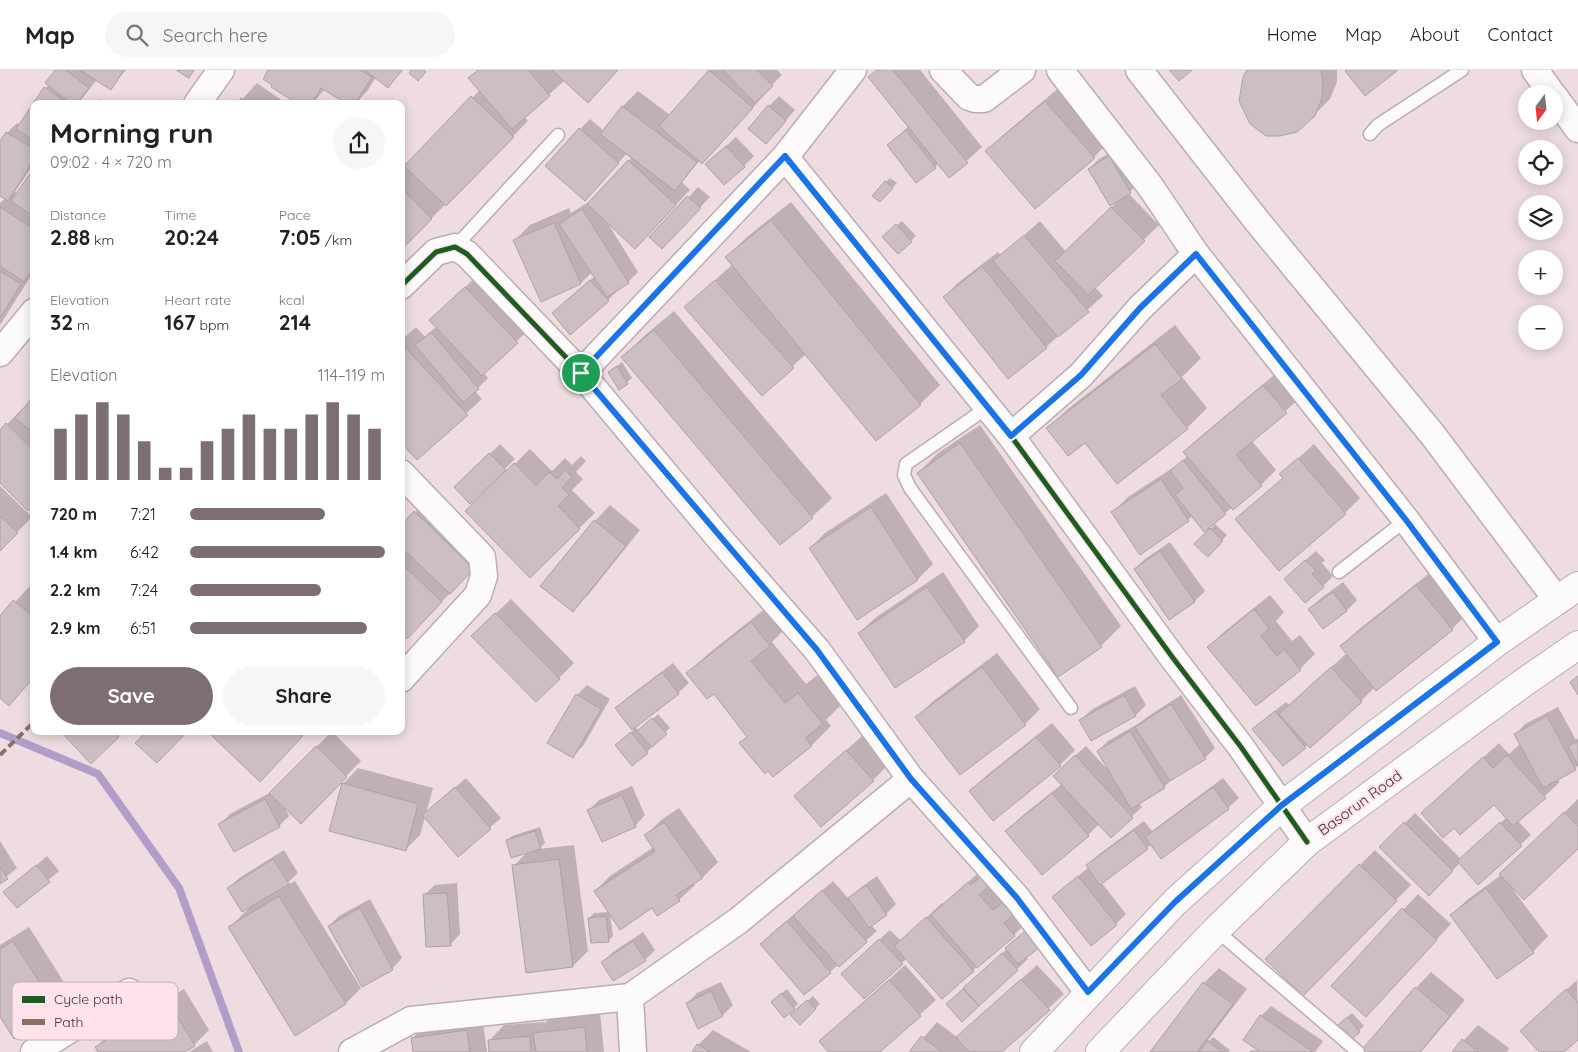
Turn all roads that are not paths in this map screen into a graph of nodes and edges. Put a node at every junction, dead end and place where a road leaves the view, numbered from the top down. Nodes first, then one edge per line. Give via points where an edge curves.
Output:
1 (222, 70) edge
2 (853, 70) edge
3 (943, 70) edge
4 (1022, 70) edge
5 (1060, 70) edge
6 (1139, 70) edge
7 (1462, 70) edge
8 (1535, 70) edge
9 (1546, 85) edge
10 (200, 100) edge
11 (1563, 109) edge
12 (1578, 130) edge
13 (1370, 134) dead end
14 (558, 135) dead end
15 (785, 156) junction
16 (455, 247) junction
17 (1196, 254) junction
18 (405, 282) edge
19 (30, 317) edge
20 (0, 352) edge
21 (581, 373) junction
22 (988, 407) junction
23 (1011, 436) junction
24 (405, 477) edge
25 (1406, 520) junction
26 (1339, 572) dead end
27 (1568, 593) edge
28 (1497, 642) junction
29 (1578, 644) edge
30 (405, 675) edge
31 (1071, 708) dead end
32 (911, 779) junction
33 (1282, 805) junction
34 (1307, 842) junction
35 (1216, 930) junction
36 (1088, 992) junction
37 (630, 997) junction
38 (53, 1040) edge
39 (34, 1052) edge
40 (352, 1052) edge
41 (633, 1052) edge
42 (1034, 1052) edge
43 (1100, 1052) edge
44 (1358, 1052) edge

1 - 10 street
2 - 15 street
3 - 4 street via 969,97 975,99 984,98
5 - 17 street via 1150,186
6 - 27 street via 1257,221
7 - 13 lane via 1378,125
8 - 9 street
11 - 12 street
14 - 16 lane
15 - 21 street
15 - 22 street
16 - 18 street via 436,252
16 - 21 street via 467,254
17 - 23 street via 1140,308 1081,375
17 - 25 street
19 - 20 street
21 - 32 street via 817,650
22 - 23 street
22 - 31 lane via 906,464 904,475 910,488
23 - 33 street
24 - 30 street via 482,557 484,576 478,595
25 - 26 lane
25 - 28 street
27 - 28 main road
28 - 33 main road
29 - 34 main road, Basorun Road
32 - 36 street via 1017,898
32 - 37 street via 738,921
33 - 34 street
33 - 36 main road via 1175,902
34 - 35 main road, Basorun Road
35 - 43 main road, Basorun Road
35 - 44 lane
36 - 42 main road
37 - 40 street via 411,1020
37 - 41 street
38 - 39 street

